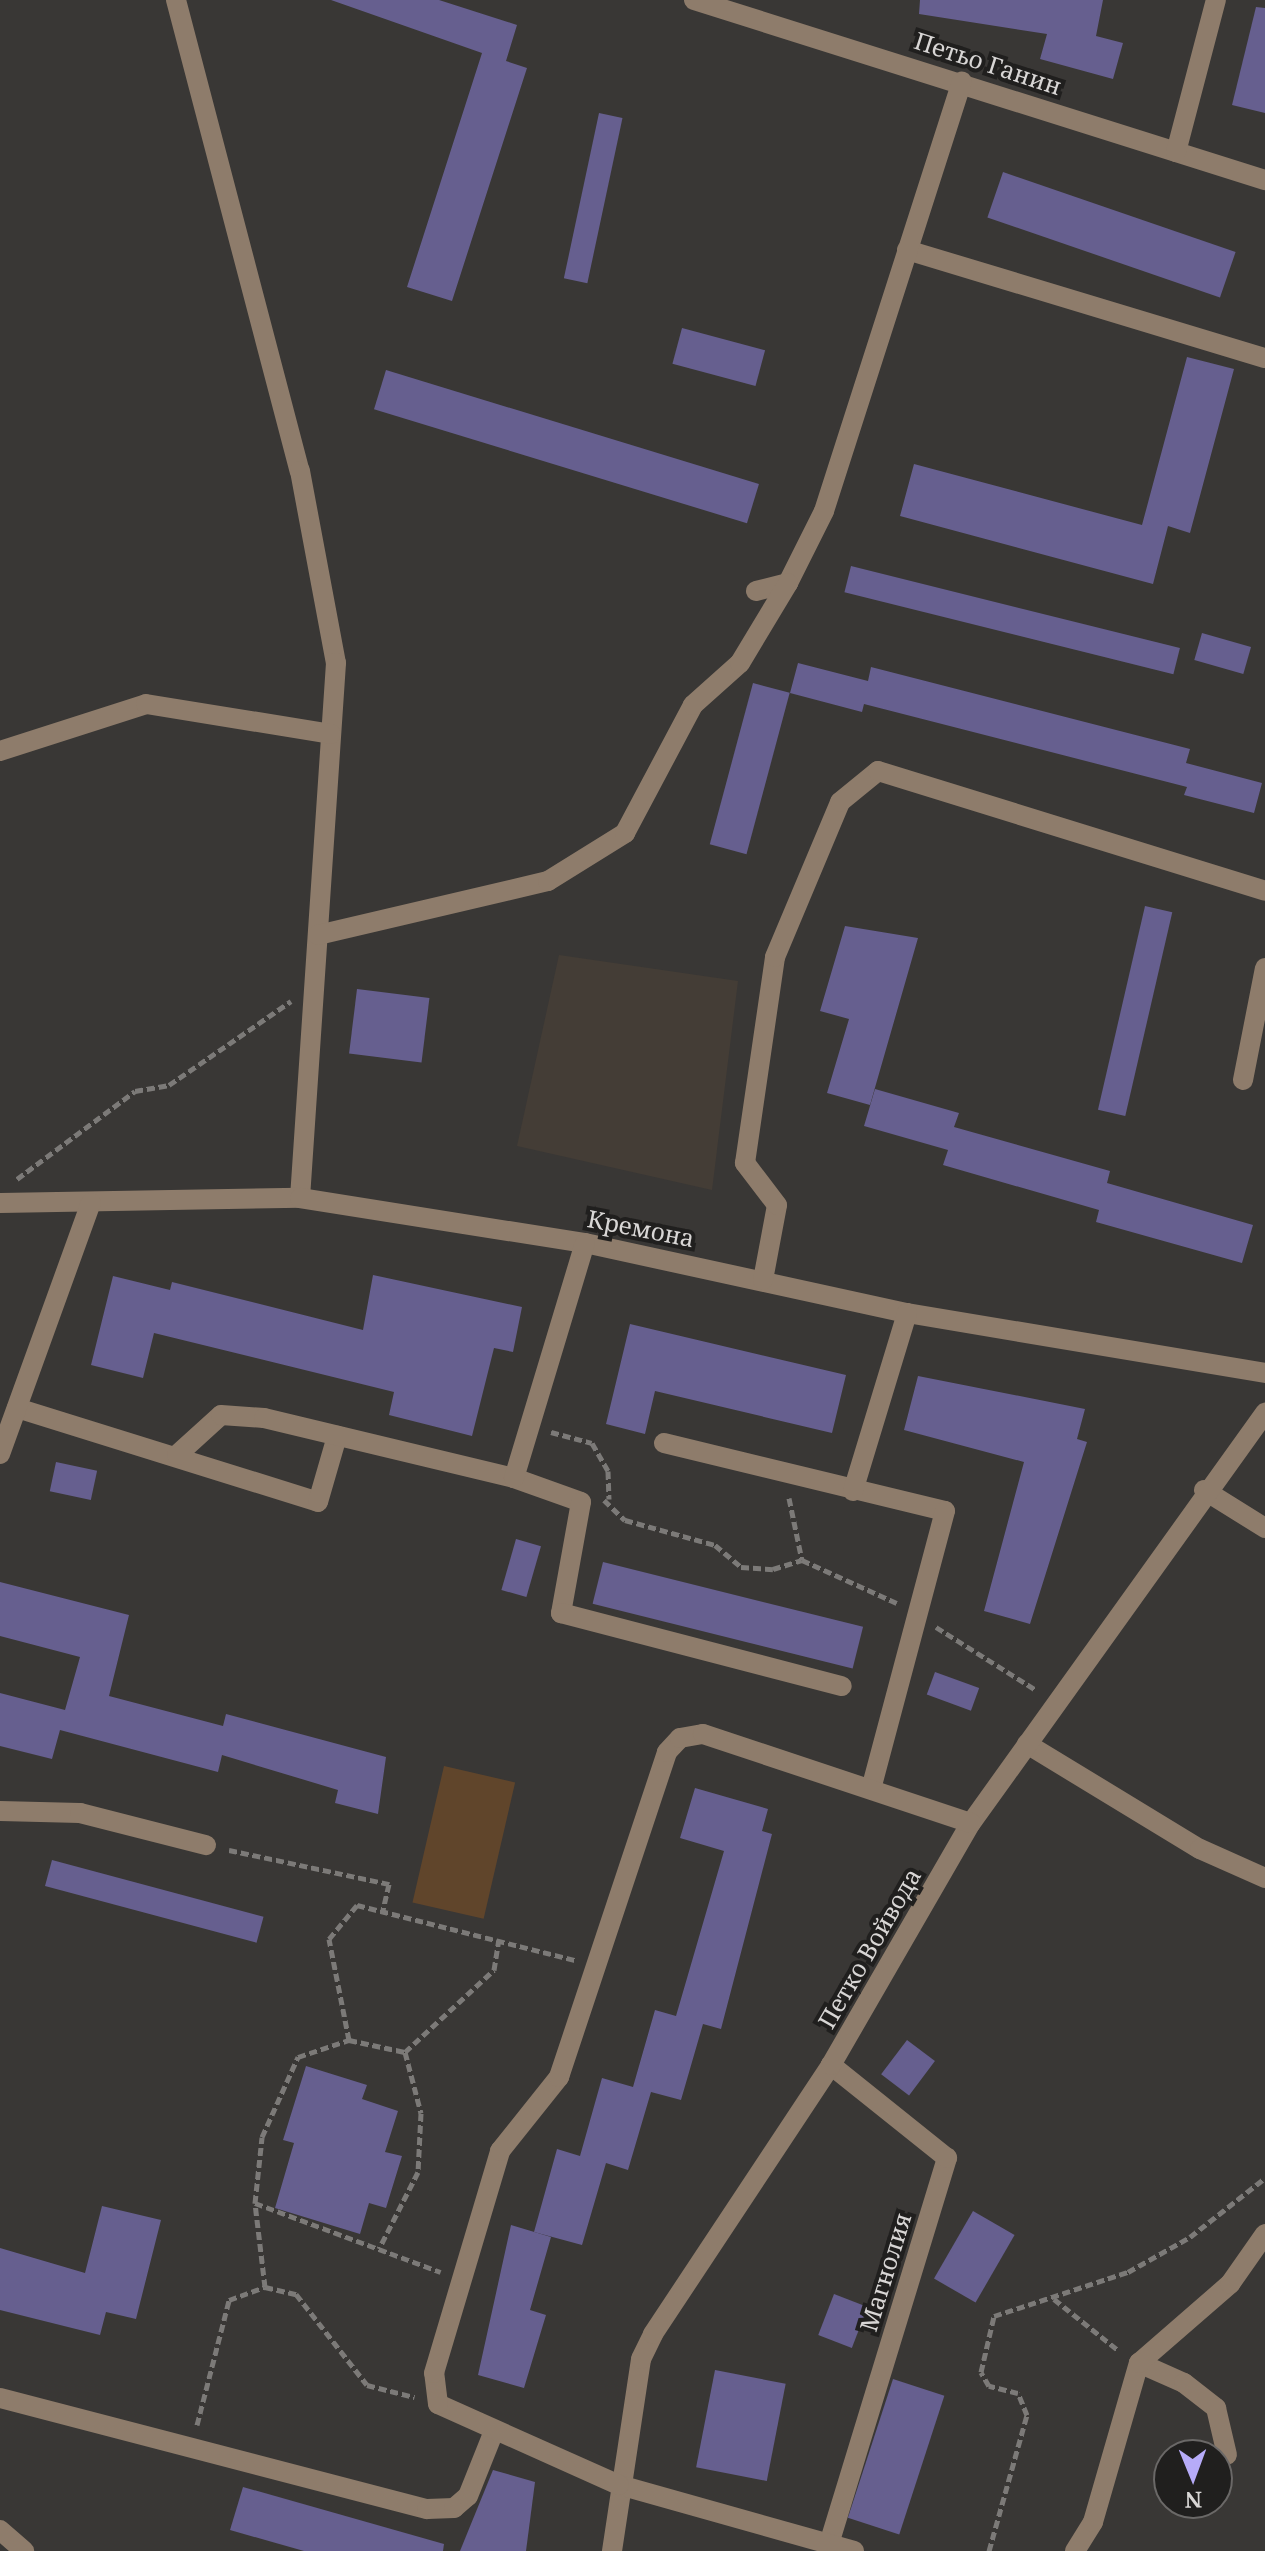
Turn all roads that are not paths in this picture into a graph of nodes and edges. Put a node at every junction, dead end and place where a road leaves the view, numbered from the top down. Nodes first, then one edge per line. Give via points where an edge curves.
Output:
1 (176, 0) edge
2 (694, 0) edge
3 (1216, 0) edge
4 (962, 82) junction
5 (1176, 152) junction
6 (1265, 180) edge
7 (907, 250) junction
8 (1265, 358) edge
9 (788, 583) junction
10 (756, 591) dead end
11 (331, 734) junction
12 (0, 751) edge
13 (1265, 891) edge
14 (318, 935) junction
15 (1265, 968) edge
16 (1243, 1080) dead end
17 (300, 1198) junction
18 (0, 1203) edge
19 (91, 1203) junction
20 (585, 1243) junction
21 (763, 1280) junction
22 (907, 1313) junction
23 (1265, 1373) edge
24 (17, 1408) junction
25 (1265, 1413) edge
26 (337, 1436) junction
27 (664, 1443) dead end
28 (0, 1454) edge
29 (177, 1455) junction
30 (514, 1478) junction
31 (1204, 1490) junction
32 (853, 1491) junction
33 (1265, 1528) edge
34 (842, 1686) dead end
35 (1027, 1744) junction
36 (871, 1789) junction
37 (0, 1811) edge
38 (971, 1823) junction
39 (206, 1845) road end
40 (1265, 1878) edge
41 (831, 2065) junction
42 (1264, 2238) edge
43 (1139, 2363) junction
44 (0, 2398) edge
45 (494, 2431) junction
46 (1223, 2439) edge
47 (619, 2485) junction
48 (0, 2530) edge
49 (829, 2544) junction
50 (24, 2551) edge
51 (612, 2551) edge
52 (854, 2551) edge
53 (1075, 2551) edge

1 - 11 street via 321,559 336,663
2 - 4 street, Петьо Ганин
3 - 5 street
4 - 5 street, Петьо Ганин
4 - 7 street
5 - 6 street, Петьо Ганин
7 - 8 street
7 - 9 street via 824,511
9 - 10 street
9 - 14 street via 740,663 693,705 625,833 548,881
11 - 12 street via 146,704
11 - 14 street
13 - 21 street via 878,771 840,802 775,957 745,1163 777,1205
14 - 17 street
15 - 16 street
17 - 19 street, Кремона
17 - 20 street, Кремона
18 - 19 street, Кремона
19 - 24 street
20 - 21 street, Кремона
20 - 30 street
21 - 22 street, Кремона
22 - 23 street, Кремона
22 - 32 street
24 - 28 street
24 - 29 street
25 - 31 street, Петко Войвода
26 - 29 street via 221,1415
26 - 29 street via 318,1502
26 - 30 street
27 - 32 street
30 - 34 street via 581,1502 561,1613
31 - 33 street
31 - 35 street, Петко Войвода
32 - 36 street via 945,1511
35 - 38 street, Петко Войвода
35 - 40 street via 1200,1849
36 - 38 street
36 - 45 street via 703,1734 680,1738 667,1752 559,2077 500,2151 434,2373 438,2404
37 - 39 street via 80,1813
38 - 41 street, Петко Войвода
41 - 47 street, Петко Войвода via 653,2334 641,2359
41 - 49 street, Магнолия via 947,2158
42 - 43 street via 1230,2284
43 - 46 street via 1184,2383 1216,2408
43 - 53 street via 1093,2522
44 - 45 street via 427,2509 454,2508 468,2496
45 - 47 street
47 - 49 street
47 - 51 street, Петко Войвода
48 - 50 street
49 - 52 street

